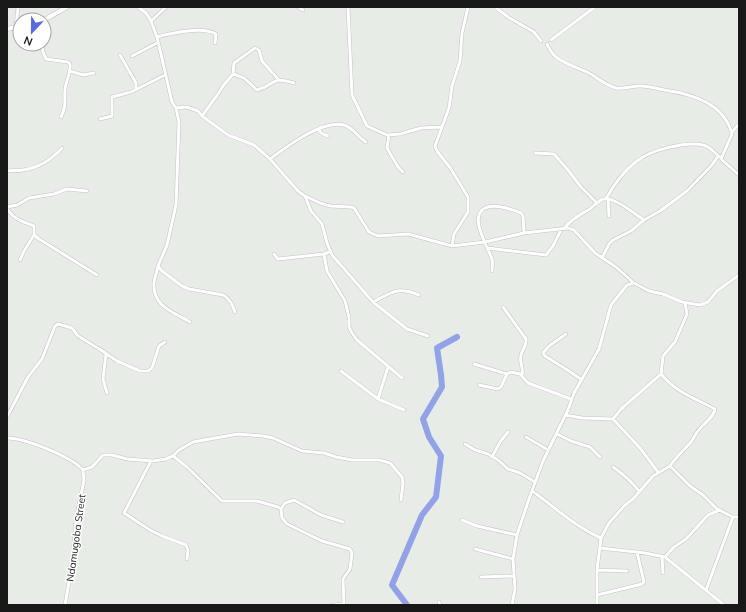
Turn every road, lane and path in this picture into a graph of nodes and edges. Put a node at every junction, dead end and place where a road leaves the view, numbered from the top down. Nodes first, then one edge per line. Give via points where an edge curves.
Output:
1 (67, 7) edge
2 (138, 7) edge
3 (166, 7) edge
4 (298, 7) edge
5 (348, 7) edge
6 (468, 7) edge
7 (495, 7) edge
8 (596, 7) edge
9 (303, 10) dead end
10 (52, 15) edge
11 (151, 21) junction
12 (157, 37) junction
13 (551, 40) dead end
14 (541, 41) dead end
15 (157, 43) junction
16 (215, 43) dead end
17 (547, 44) dead end
18 (43, 52) edge
19 (120, 55) dead end
20 (132, 56) dead end
21 (70, 71) junction
22 (94, 73) dead end
23 (165, 74) junction
24 (233, 74) junction
25 (279, 79) junction
26 (294, 83) dead end
27 (136, 89) junction
28 (176, 108) junction
29 (202, 116) junction
30 (61, 117) dead end
31 (100, 119) dead end
32 (739, 124) edge
33 (442, 127) junction
34 (318, 129) junction
35 (732, 132) junction
36 (389, 135) junction
37 (328, 136) dead end
38 (366, 142) dead end
39 (62, 148) dead end
40 (535, 153) dead end
41 (720, 157) junction
42 (270, 159) junction
43 (7, 171) edge
44 (403, 172) dead end
45 (739, 175) edge
46 (87, 191) dead end
47 (305, 196) junction
48 (607, 199) junction
49 (596, 203) junction
50 (7, 208) edge
51 (609, 216) dead end
52 (644, 220) junction
53 (563, 228) junction
54 (524, 233) junction
55 (34, 235) junction
56 (485, 242) junction
57 (452, 246) junction
58 (488, 248) junction
59 (330, 252) junction
60 (274, 254) dead end
61 (324, 254) junction
62 (602, 258) junction
63 (20, 260) dead end
64 (158, 266) junction
65 (492, 271) dead end
66 (97, 275) dead end
67 (739, 275) edge
68 (634, 283) junction
69 (419, 295) dead end
70 (373, 302) junction
71 (685, 303) junction
72 (503, 307) dead end
73 (234, 312) dead end
74 (190, 322) dead end
75 (566, 334) dead end
76 (428, 336) dead end
77 (165, 342) dead end
78 (106, 354) junction
79 (474, 364) dead end
80 (388, 367) junction
81 (341, 370) dead end
82 (507, 374) junction
83 (661, 374) junction
84 (522, 376) junction
85 (402, 378) dead end
86 (582, 380) junction
87 (479, 385) dead end
88 (107, 393) dead end
89 (378, 399) junction
90 (571, 399) junction
91 (404, 410) dead end
92 (565, 415) junction
93 (7, 417) edge
94 (613, 419) junction
95 (508, 432) dead end
96 (557, 434) junction
97 (526, 437) dead end
98 (7, 438) edge
99 (465, 444) dead end
100 (548, 450) junction
101 (173, 456) junction
102 (492, 457) junction
103 (600, 457) dead end
104 (151, 461) junction
105 (613, 466) dead end
106 (670, 466) junction
107 (84, 470) junction
108 (658, 472) junction
109 (535, 482) junction
110 (532, 491) junction
111 (639, 491) junction
112 (401, 500) dead end
113 (281, 508) junction
114 (720, 510) junction
115 (733, 516) junction
116 (739, 518) edge
117 (462, 520) dead end
118 (343, 522) dead end
119 (517, 536) junction
120 (601, 538) junction
121 (600, 548) junction
122 (475, 549) dead end
123 (637, 552) junction
124 (663, 557) junction
125 (187, 559) dead end
126 (513, 559) junction
127 (597, 570) junction
128 (627, 571) dead end
129 (662, 573) dead end
130 (514, 576) junction
131 (481, 577) dead end
132 (706, 590) junction
133 (597, 595) junction
134 (65, 605) edge
135 (333, 605) edge
136 (512, 605) edge
137 (597, 605) edge
138 (724, 605) edge

1 - 10 street
2 - 11 street
3 - 11 street
4 - 9 street
5 - 36 street via 353,97 368,126
6 - 33 street via 462,33 460,61
7 - 14 street via 534,32
8 - 13 street
11 - 12 street
12 - 15 street
12 - 16 street via 176,32 209,31 216,34
15 - 20 street
15 - 23 street
17 - 35 street via 554,56 610,86 626,89 639,86 680,92 705,101 717,109
18 - 21 street via 46,59 68,62
19 - 27 street via 136,83
21 - 22 street via 83,75
21 - 30 street via 65,88 66,105
23 - 27 street
23 - 28 street
24 - 25 street via 244,78 257,90
24 - 25 street via 234,62 255,48 259,50 266,66
24 - 29 street
25 - 26 street
27 - 31 street via 112,97 112,116
28 - 29 street via 187,107 198,111
28 - 64 street via 179,122 176,205 167,245
29 - 42 street via 228,135 254,145
32 - 35 street
33 - 36 street via 420,128
33 - 57 street via 436,148 468,197 468,212 454,234
34 - 37 street
34 - 38 street via 343,125 356,132 360,139
34 - 42 street via 303,136
35 - 41 street via 731,139
36 - 44 street via 388,150
39 - 43 street via 54,157 37,167
40 - 49 street via 554,154
41 - 45 street
41 - 48 street via 702,144 679,145 654,152 637,161 618,181
41 - 52 street via 687,191
42 - 47 street
46 - 50 street via 67,189 29,198
47 - 57 street via 330,206 354,208 366,228 373,234 408,234
47 - 59 street via 311,211 322,224
48 - 49 street
48 - 51 street
48 - 52 street via 620,204
49 - 53 street
50 - 55 street via 20,222 34,226
52 - 62 street via 631,231 613,240
53 - 54 street
53 - 58 street via 546,255
53 - 62 street via 574,230 589,248
54 - 56 street
54 - 56 street via 521,213 489,206 480,211 478,216 479,228
55 - 63 street
55 - 66 street
56 - 57 street
56 - 58 street
58 - 65 street
59 - 61 street
59 - 70 street
60 - 61 street via 278,259
61 - 80 street via 327,271 345,301 354,337
62 - 68 street
64 - 73 street via 189,290 228,298
64 - 74 street via 154,282 158,300 163,307
67 - 71 street via 717,291 708,302 696,306
68 - 71 street
68 - 86 street via 626,285 611,305 601,345
69 - 70 street via 399,290
70 - 76 street via 407,329
71 - 83 street via 687,314 675,342 663,356
72 - 84 street via 526,339 520,361 523,368
75 - 86 street via 543,353
77 - 78 street via 159,346 152,368 144,372 117,362
78 - 88 street via 103,379
78 - 93 street via 74,333 72,328 61,324 55,326 42,359 28,377
79 - 82 street
80 - 85 street
80 - 89 street
81 - 89 street
82 - 84 street via 511,372
82 - 87 street via 498,389
83 - 94 street
83 - 106 street via 666,381 689,396 715,409
84 - 90 street via 532,384
86 - 90 street
89 - 91 street
90 - 92 street
92 - 94 street
92 - 96 street
94 - 108 street
95 - 102 street
96 - 100 street
96 - 103 street via 590,447
97 - 100 street
98 - 107 street via 31,442 75,462
99 - 102 street
100 - 109 street
101 - 104 street
101 - 112 street via 178,450 193,442 238,434 263,436 302,450 352,460 379,460 390,463 402,477
101 - 113 street via 222,501 258,501
102 - 109 street via 508,469
104 - 107 street via 103,455 92,467
104 - 125 street via 124,513 150,530 186,545
105 - 111 street
106 - 108 street
106 - 114 street
107 - 134 street, Ndamugoba Street
108 - 111 street
109 - 110 street
110 - 119 street
110 - 120 street via 580,528
111 - 120 street via 608,523
113 - 118 street via 285,503 294,500 320,515
113 - 135 street via 282,518 287,524 322,541 352,550 350,569 343,579 344,603
114 - 115 street
114 - 124 street via 708,515 686,539
115 - 116 street
115 - 132 street
117 - 119 street
119 - 126 street
120 - 121 street
121 - 123 street
121 - 127 street
122 - 126 street
123 - 124 street
123 - 133 street via 644,582
124 - 129 street
124 - 132 street
126 - 130 street
127 - 128 street
127 - 133 street
130 - 131 street
130 - 136 street
132 - 138 street
133 - 137 street

